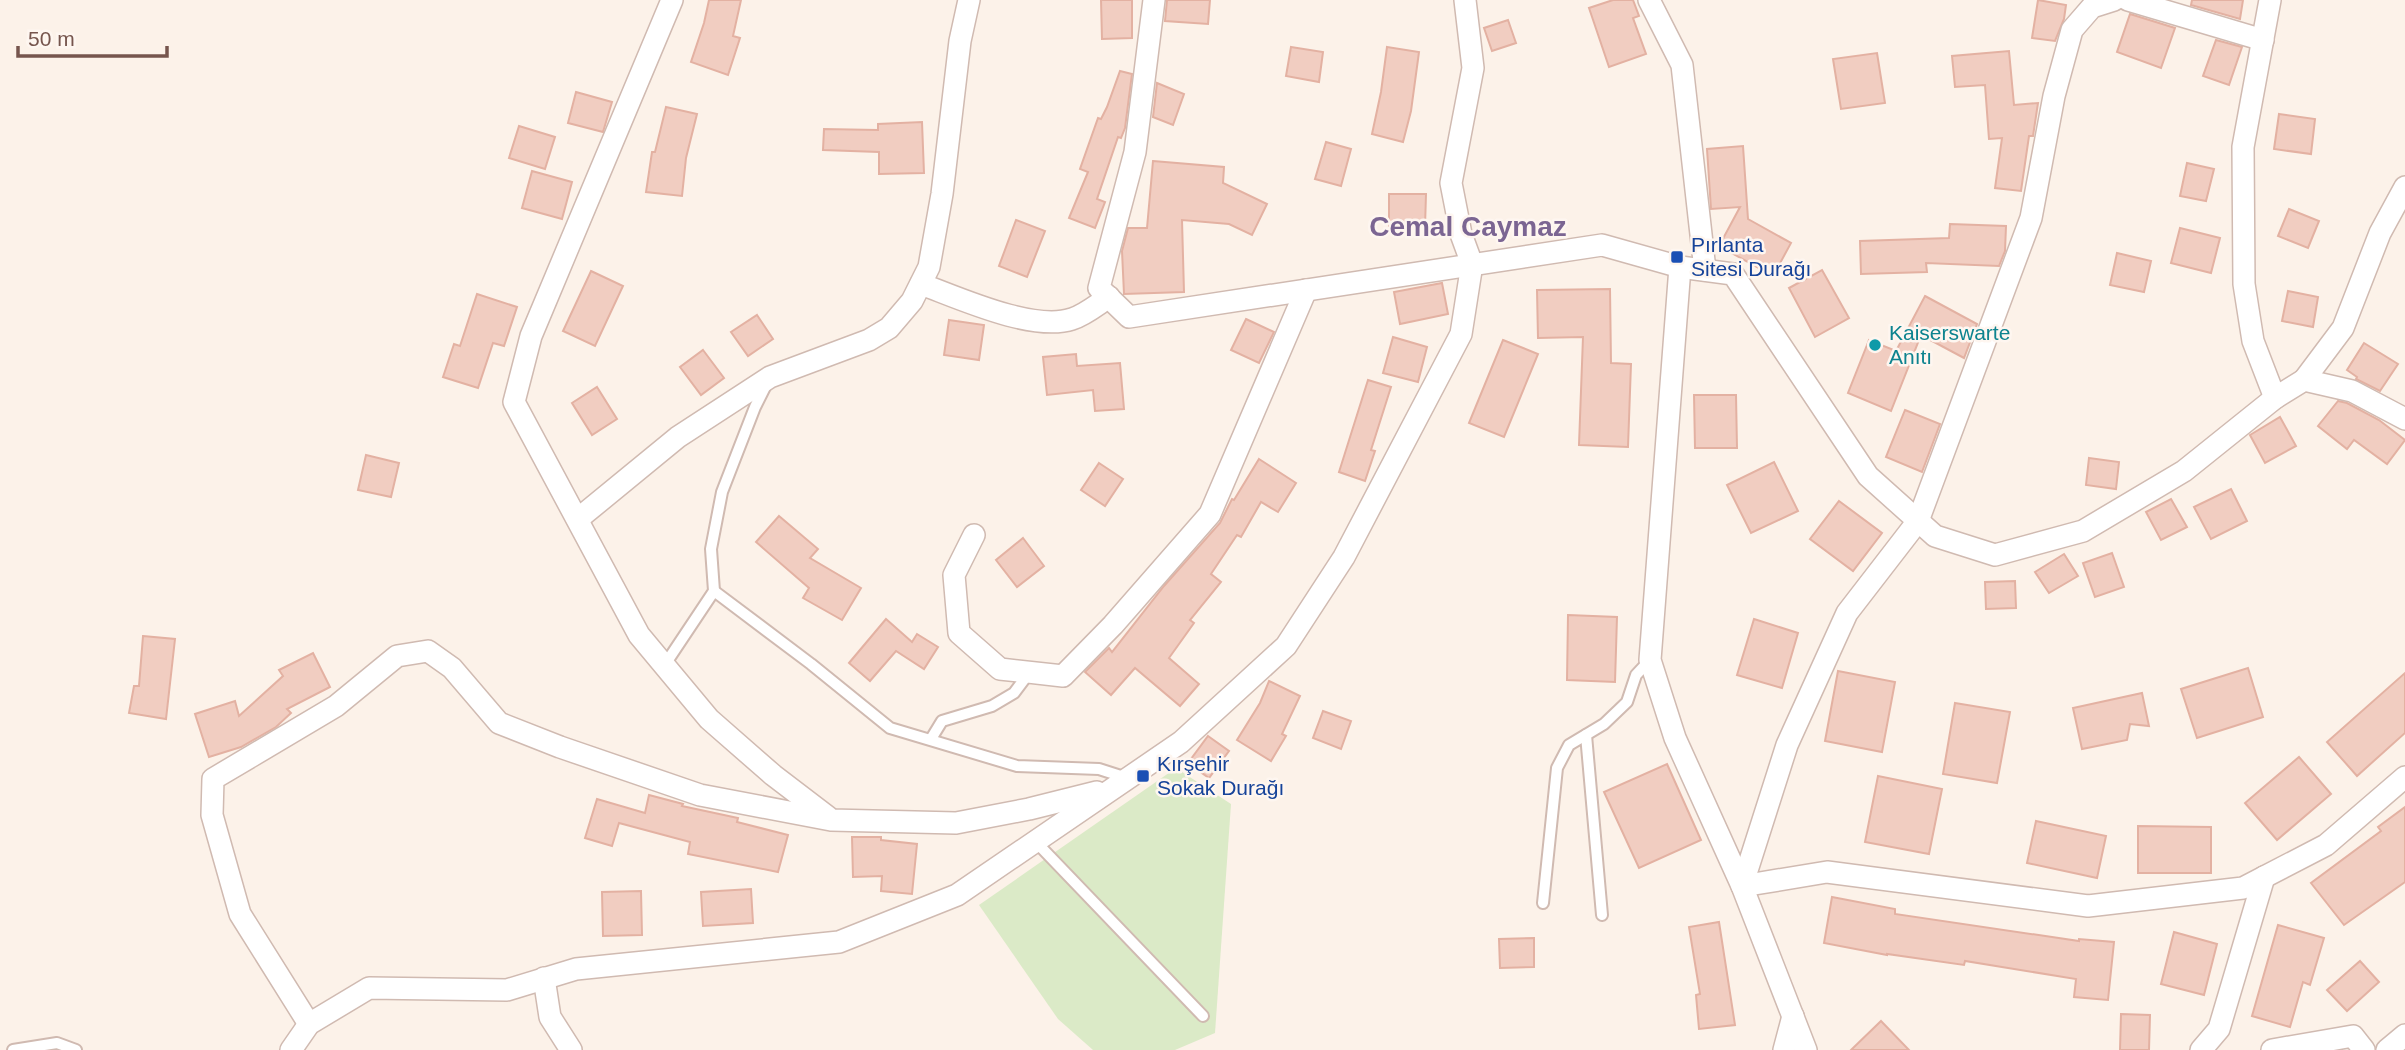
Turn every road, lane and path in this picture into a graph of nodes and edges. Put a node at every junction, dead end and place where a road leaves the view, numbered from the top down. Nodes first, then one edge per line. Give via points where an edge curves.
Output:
1 (672, 0) edge
2 (969, 0) edge
3 (1154, 0) edge
4 (1465, 0) edge
5 (1649, 0) edge
6 (2114, 0) edge
7 (2128, 0) edge
8 (2270, 0) edge
9 (2263, 40) junction
10 (2405, 187) edge
11 (1472, 264) junction
12 (1680, 267) junction
13 (1705, 270) junction
14 (921, 284) junction
15 (1306, 290) junction
16 (1109, 297) junction
17 (769, 377) junction
18 (2304, 380) junction
19 (2274, 398) junction
20 (2405, 419) edge
21 (578, 519) junction
22 (1918, 521) junction
23 (974, 535) dead end
24 (714, 592) junction
25 (1650, 660) junction
26 (664, 666) junction
27 (1030, 672) junction
28 (1586, 735) junction
29 (931, 738) junction
30 (2405, 777) edge
31 (1120, 783) junction
32 (831, 820) junction
33 (1035, 841) junction
34 (2264, 877) junction
35 (1742, 886) junction
36 (1543, 903) dead end
37 (1602, 915) dead end
38 (544, 978) junction
39 (1203, 1016) dead end
40 (1793, 1016) junction
41 (309, 1024) junction
42 (2405, 1035) edge
43 (13, 1050) edge
44 (76, 1050) edge
45 (291, 1050) edge
46 (571, 1050) edge
47 (1784, 1050) edge
48 (1806, 1050) edge
49 (2201, 1050) edge
50 (2272, 1050) edge
51 (2364, 1050) edge
52 (2387, 1050) edge

1 - 21 street via 531,336 514,401
2 - 14 street via 942,194 929,267
3 - 16 street via 1135,152 1099,288
4 - 11 street via 1473,68 1451,183
5 - 13 street via 1682,65
6 - 22 street via 2092,7 2072,30 2054,96 2031,219
7 - 9 street
8 - 9 street
9 - 19 street via 2243,147 2244,285 2253,341
10 - 18 street via 2380,233 2343,328
11 - 12 street via 1602,245
11 - 15 street
11 - 31 street via 1461,334 1344,557 1286,646 1181,743
12 - 13 street
12 - 25 street
13 - 22 street via 1732,274 1868,476
14 - 16 street via 1009,316 1058,323 1074,319
14 - 17 street via 889,328 869,340
15 - 16 street via 1129,317
15 - 27 street via 1210,514 1063,676
17 - 21 street via 678,437
17 - 24 lane via 722,492 711,549
18 - 19 street
18 - 20 street via 2353,391
19 - 22 street via 2184,471 2083,531 1995,555 1935,536
21 - 26 street via 639,635
22 - 35 street via 1847,613 1787,745
23 - 27 street via 954,575 959,633 1000,669
24 - 26 lane
24 - 29 lane via 890,728
25 - 28 lane via 1636,675 1627,702
25 - 35 street via 1675,738
26 - 32 street via 709,719
27 - 29 lane via 1014,693 992,706 942,722
28 - 36 lane via 1569,745 1557,768
28 - 37 lane
29 - 31 lane via 1017,766 1099,769
30 - 34 street via 2326,845
31 - 32 street via 1029,809 956,823
31 - 33 street
32 - 41 street via 700,795 560,747 499,723 452,668 428,651 397,656 336,706 213,779 212,815 240,914
33 - 38 street via 957,895 839,942 576,969
33 - 39 lane
34 - 35 street via 2243,888 2088,906 1827,872
34 - 49 street via 2219,1028
35 - 40 street
38 - 41 street via 507,990 369,988
38 - 46 street via 550,1017
40 - 47 street
40 - 48 street
41 - 45 street
42 - 52 street
43 - 44 lane via 57,1043
50 - 51 street via 2353,1036

